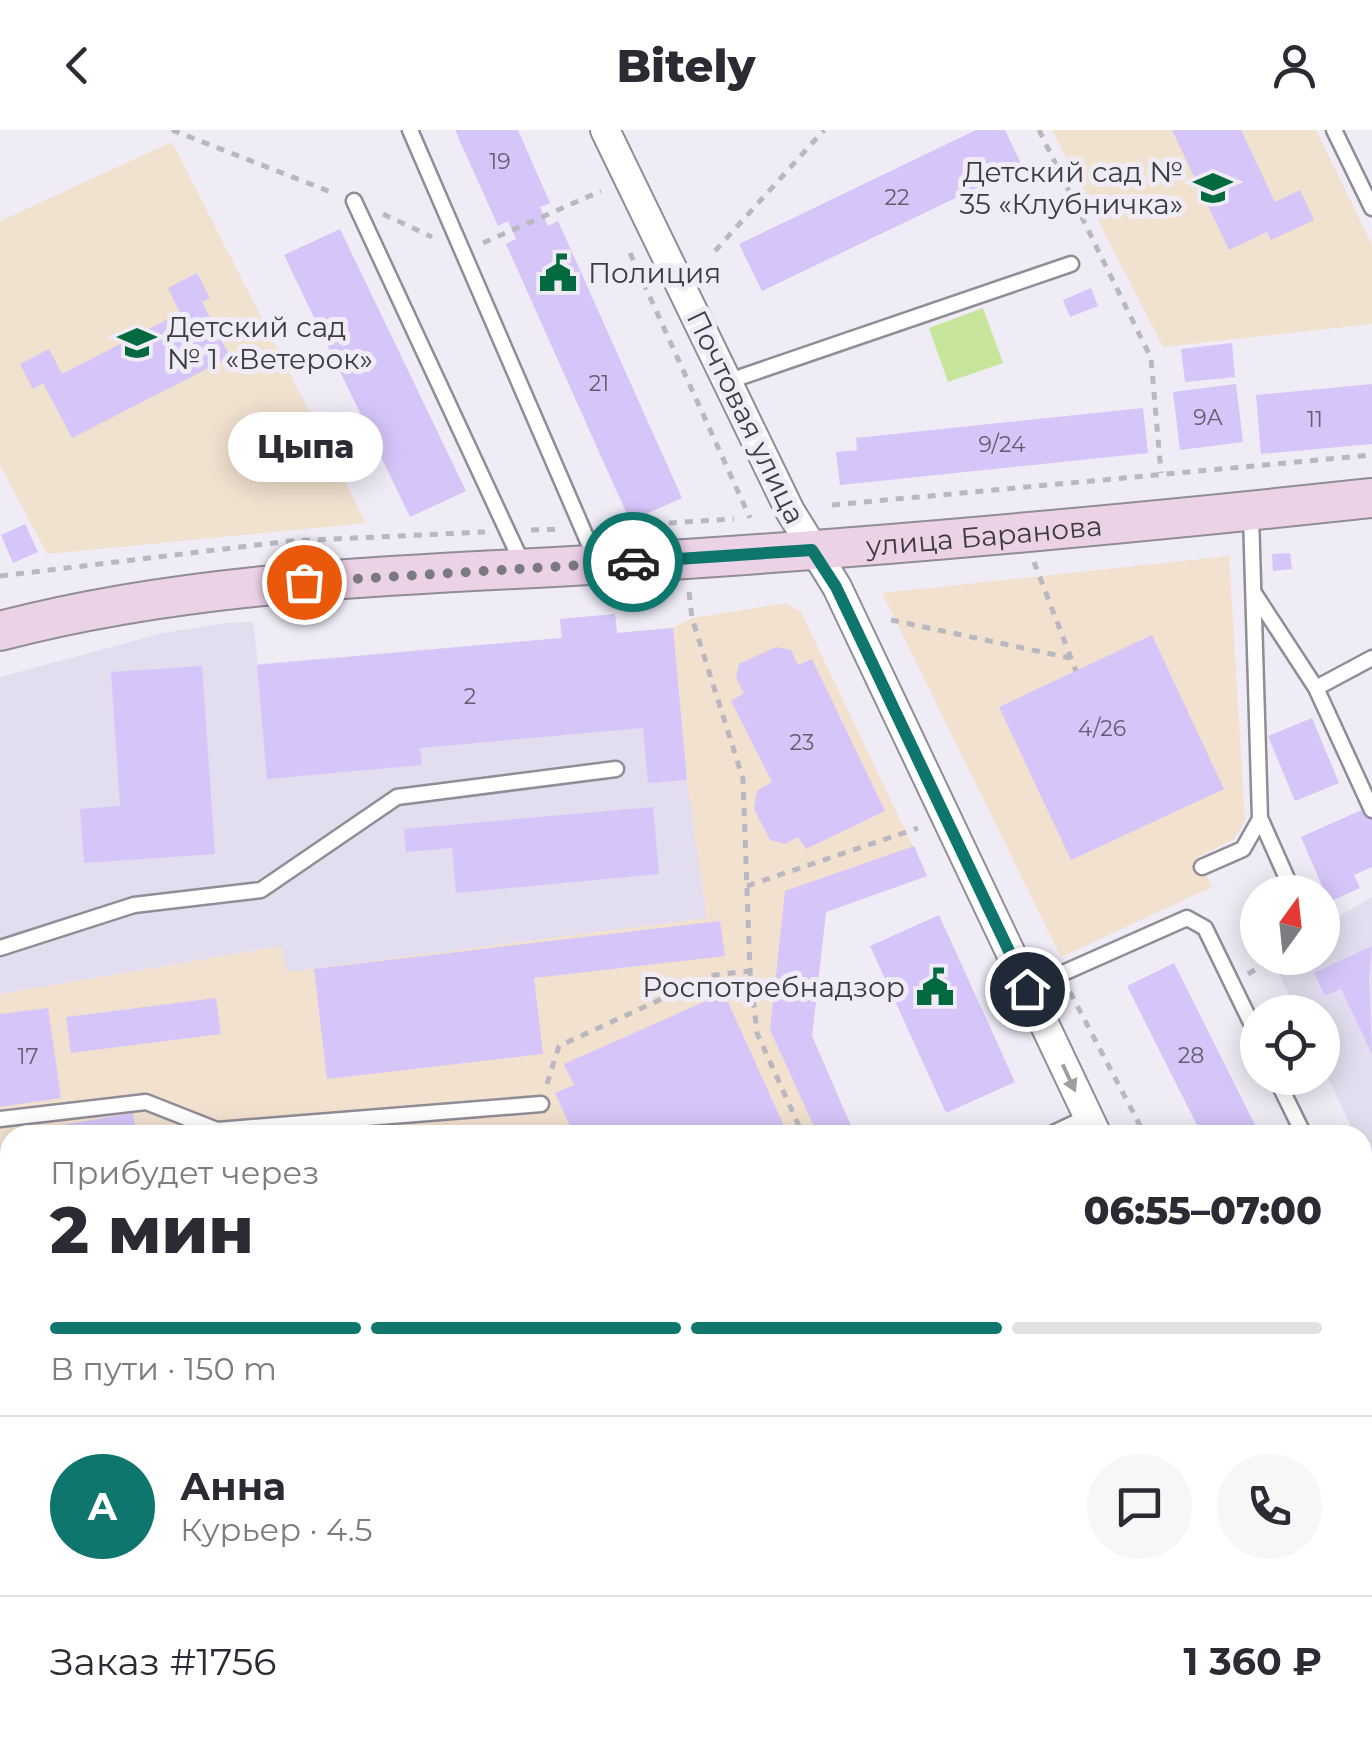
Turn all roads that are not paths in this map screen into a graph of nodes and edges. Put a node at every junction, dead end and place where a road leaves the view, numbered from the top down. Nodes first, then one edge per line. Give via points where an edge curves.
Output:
1 (410, 130) edge
2 (606, 130) edge
3 (1334, 130) edge
4 (354, 201) road end
5 (1372, 208) edge
6 (1071, 264) dead end
7 (729, 381) junction
8 (1372, 498) edge
9 (1250, 508) junction
10 (812, 550) junction
11 (598, 565) junction
12 (524, 569) junction
13 (1254, 593) junction
14 (0, 631) edge
15 (1372, 658) edge
16 (1316, 688) junction
17 (616, 769) dead end
18 (1372, 810) edge
19 (1260, 819) junction
20 (1202, 868) dead end
21 (1285, 875) edge
22 (0, 948) edge
23 (1027, 989) junction
24 (1240, 1000) edge
25 (1284, 1095) edge
26 (541, 1104) road end
27 (0, 1120) edge
28 (205, 1125) edge
29 (280, 1125) edge
30 (1092, 1125) edge
31 (1299, 1125) edge

1 - 11 lane
2 - 7 street, Почтовая улица
3 - 5 lane
4 - 12 lane
6 - 7 lane
7 - 10 street, Почтовая улица
8 - 9 street, улица Баранова
9 - 10 street, улица Баранова
9 - 13 lane
10 - 11 street, улица Баранова
10 - 23 street, Почтовая улица via 836,587
11 - 12 street, улица Баранова
12 - 14 street, улица Баранова via 214,590
13 - 16 lane
13 - 19 lane
15 - 16 lane
16 - 18 lane
17 - 22 lane via 397,797 262,890 134,906
19 - 20 lane via 1242,849
19 - 21 lane
23 - 24 lane via 1180,919 1205,928
23 -> 30 street, Почтовая улица
25 - 31 lane
26 - 29 lane
27 - 28 lane via 146,1102

